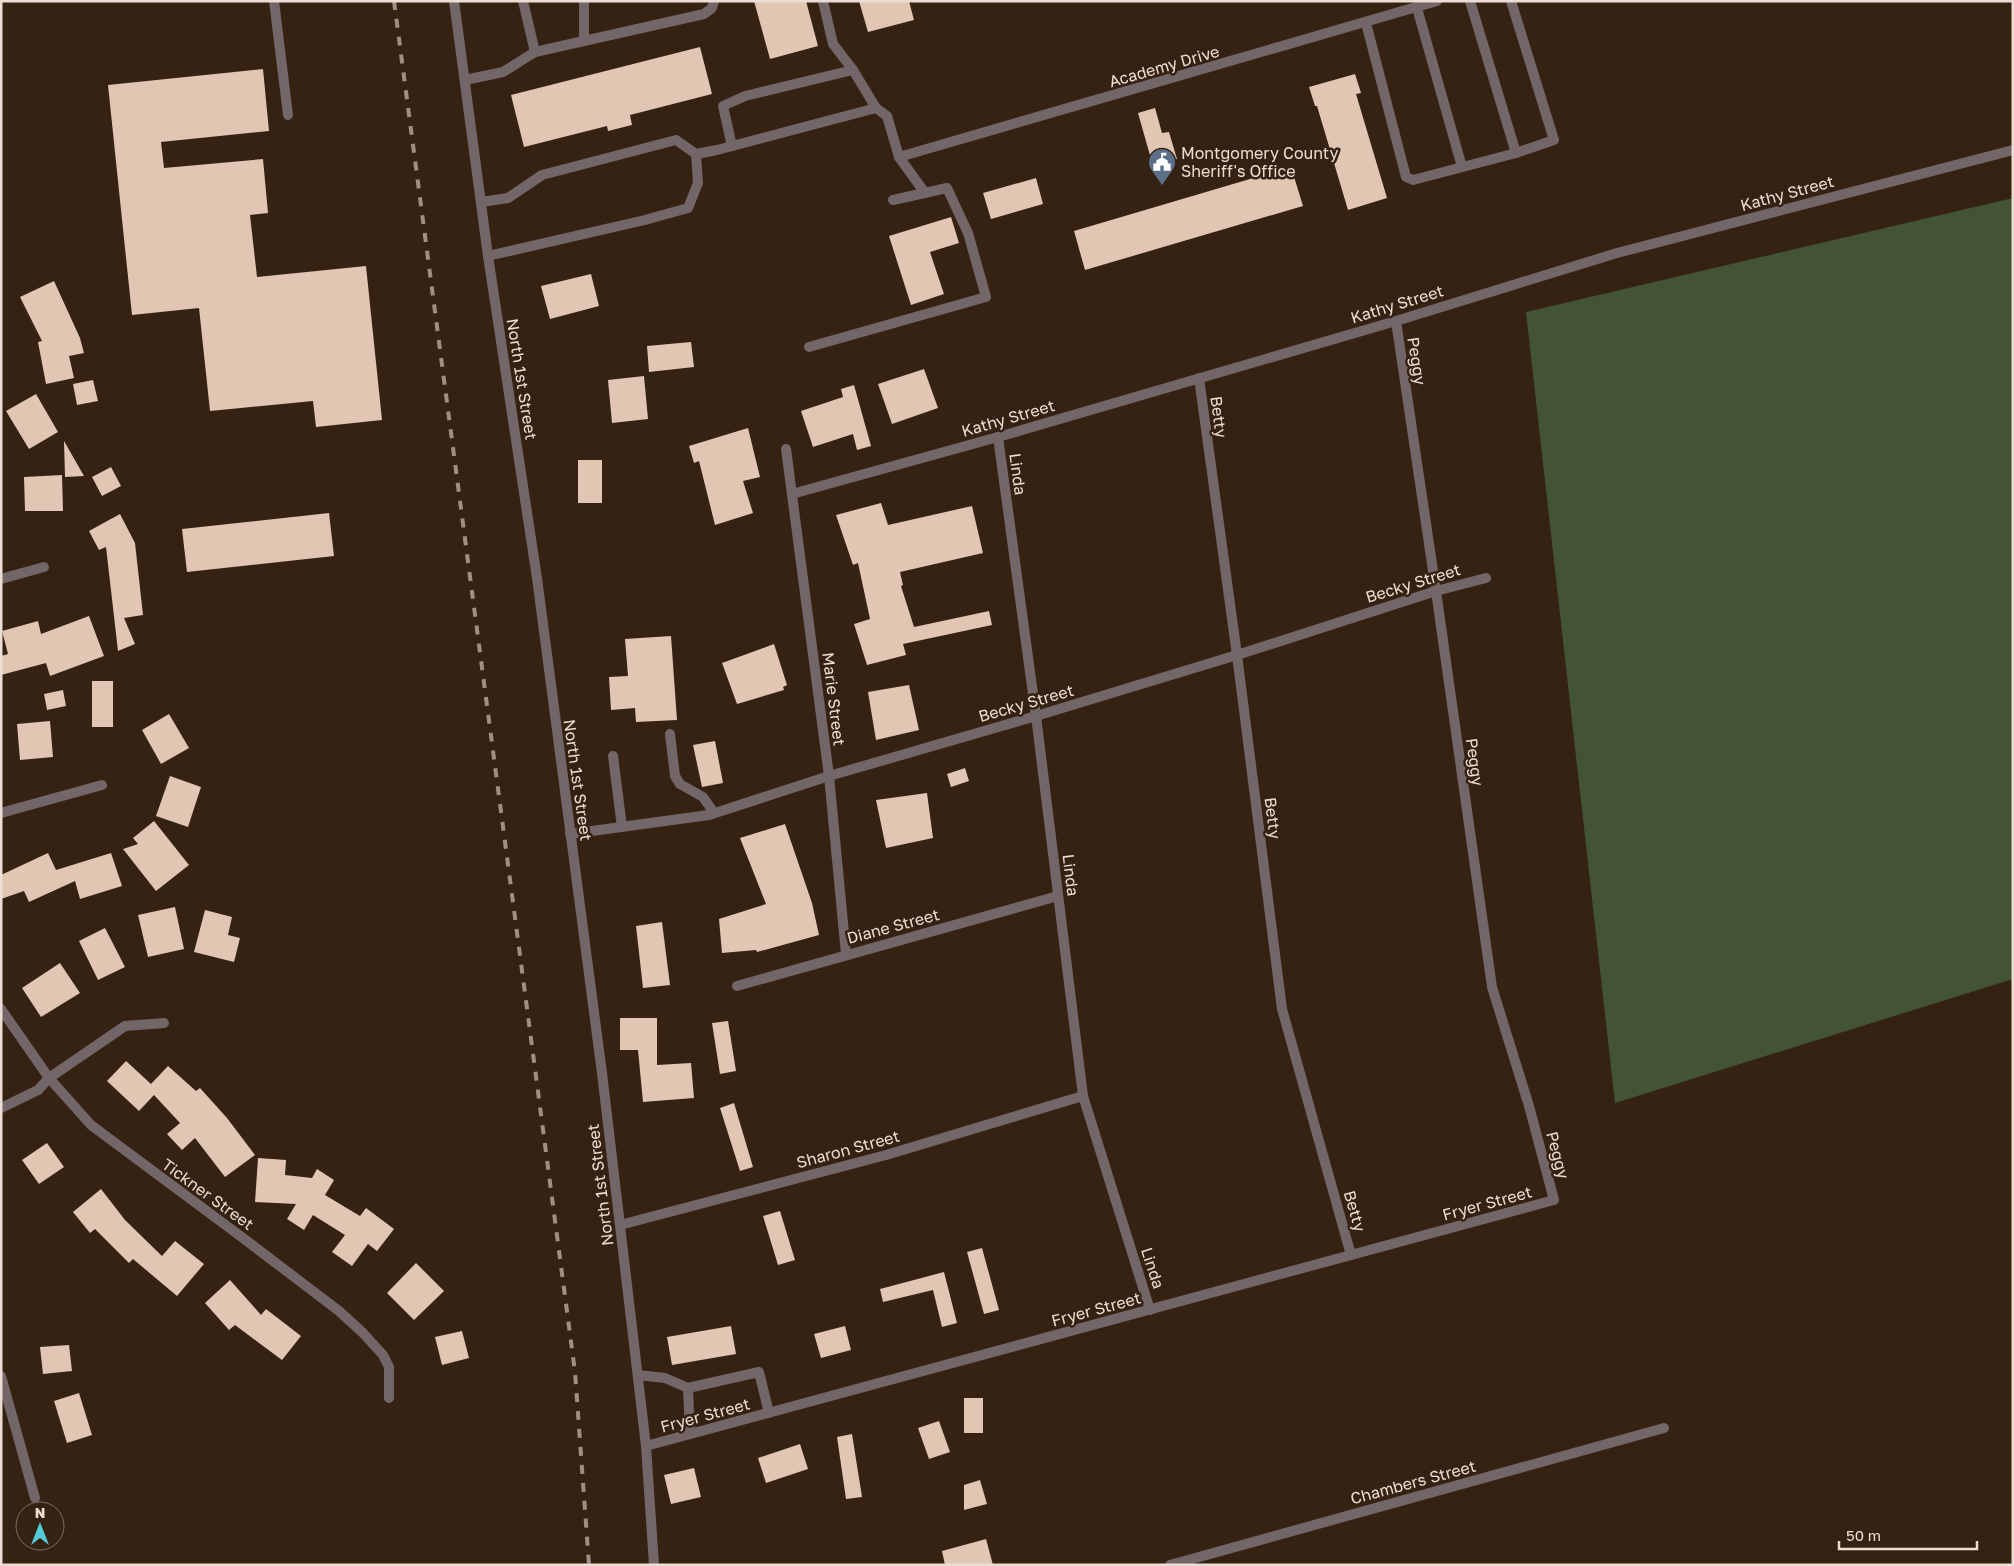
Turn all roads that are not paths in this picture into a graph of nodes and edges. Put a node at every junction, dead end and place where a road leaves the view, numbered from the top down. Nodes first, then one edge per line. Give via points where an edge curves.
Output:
1 (274, 1) edge
2 (454, 1) edge
3 (523, 1) edge
4 (584, 1) edge
5 (714, 1) edge
6 (823, 1) edge
7 (1437, 1) edge
8 (1470, 1) edge
9 (1511, 1) edge
10 (1416, 5) edge
11 (1366, 23) junction
12 (584, 40) junction
13 (535, 52) junction
14 (853, 70) junction
15 (464, 80) junction
16 (876, 108) junction
17 (288, 115) dead end
18 (732, 146) junction
19 (2013, 150) edge
20 (1516, 153) junction
21 (696, 154) junction
22 (899, 157) junction
23 (1462, 167) junction
24 (926, 193) junction
25 (893, 200) dead end
26 (481, 202) junction
27 (488, 256) junction
28 (1396, 321) junction
29 (809, 347) dead end
30 (1199, 378) junction
31 (998, 437) junction
32 (786, 449) dead end
33 (792, 494) junction
34 (44, 567) dead end
35 (1486, 578) dead end
36 (1, 580) edge
37 (1436, 591) junction
38 (1237, 655) junction
39 (1036, 716) junction
40 (670, 734) dead end
41 (613, 756) dead end
42 (828, 776) junction
43 (102, 785) dead end
44 (1, 813) edge
45 (714, 813) junction
46 (622, 827) junction
47 (570, 834) junction
48 (1058, 896) junction
49 (846, 954) junction
50 (737, 986) dead end
51 (1, 1009) edge
52 (164, 1024) dead end
53 (49, 1078) junction
54 (1083, 1096) junction
55 (1, 1108) edge
56 (1554, 1200) joint
57 (620, 1226) junction
58 (1351, 1255) junction
59 (1150, 1310) junction
60 (638, 1375) junction
61 (1, 1376) edge
62 (688, 1388) junction
63 (389, 1398) dead end
64 (769, 1413) junction
65 (1664, 1428) dead end
66 (690, 1434) junction
67 (646, 1446) junction
68 (35, 1498) dead end
69 (654, 1565) edge
70 (1170, 1565) edge

1 - 17 street
2 - 15 street, North 1st Street
3 - 13 street
4 - 12 street
5 - 12 street via 712,8 704,14
6 - 14 street via 833,44
7 - 10 street, Academy Drive
8 - 20 street
9 - 20 street via 1554,140
10 - 11 street, Academy Drive
10 - 23 street
11 - 22 street, Academy Drive
11 - 23 street via 1406,177 1413,180
12 - 13 street
13 - 15 street via 503,72
14 - 16 street
14 - 18 street via 745,96 723,106
15 - 26 street, North 1st Street
16 - 18 street
16 - 22 street via 887,116
18 - 21 street
19 - 28 street, Kathy Street via 1617,254
20 - 23 street
21 - 26 street via 676,140 542,175 508,198
21 - 27 street via 698,183 688,208
22 - 24 street
24 - 25 street
24 - 29 street via 947,188 968,233 986,297
26 - 27 street, North 1st Street
27 - 47 street, North 1st Street via 537,578
28 - 30 street, Kathy Street
28 - 37 street, Peggy
30 - 31 street, Kathy Street
30 - 38 street, Betty
31 - 33 street, Kathy Street
31 - 39 street, Linda
32 - 33 street, Marie Street
33 - 42 street, Marie Street
34 - 36 street
35 - 37 street, Becky Street
37 - 38 street, Becky Street
37 - 56 street, Peggy via 1492,987
38 - 39 street, Becky Street
38 - 58 street, Betty via 1282,1009
39 - 42 street, Becky Street
39 - 48 street, Linda
40 - 45 street via 675,776 680,784 703,797
41 - 46 street
42 - 45 street, Becky Street
42 - 49 street, Marie Street
43 - 44 street
45 - 46 street, Becky Street
46 - 47 street, Becky Street
47 - 57 street, North 1st Street
48 - 49 street, Diane Street
48 - 54 street, Linda
49 - 50 street, Diane Street
51 - 53 street, Tickner Street
52 - 53 street via 125,1026
53 - 55 street via 38,1090
53 - 63 street, Tickner Street via 90,1125 243,1238 362,1333 383,1355 389,1367
54 - 57 street, Sharon Street via 886,1155
54 - 59 street, Linda
56 - 58 street, Fryer Street
57 - 60 street, North 1st Street
58 - 59 street, Fryer Street
59 - 64 street, Fryer Street
60 - 62 street via 665,1378
60 - 67 street, North 1st Street
61 - 68 street
62 - 64 street via 759,1372
62 - 66 street
64 - 66 street, Fryer Street
65 - 70 street, Chambers Street
66 - 67 street, Fryer Street
67 - 69 street, North 1st Street

